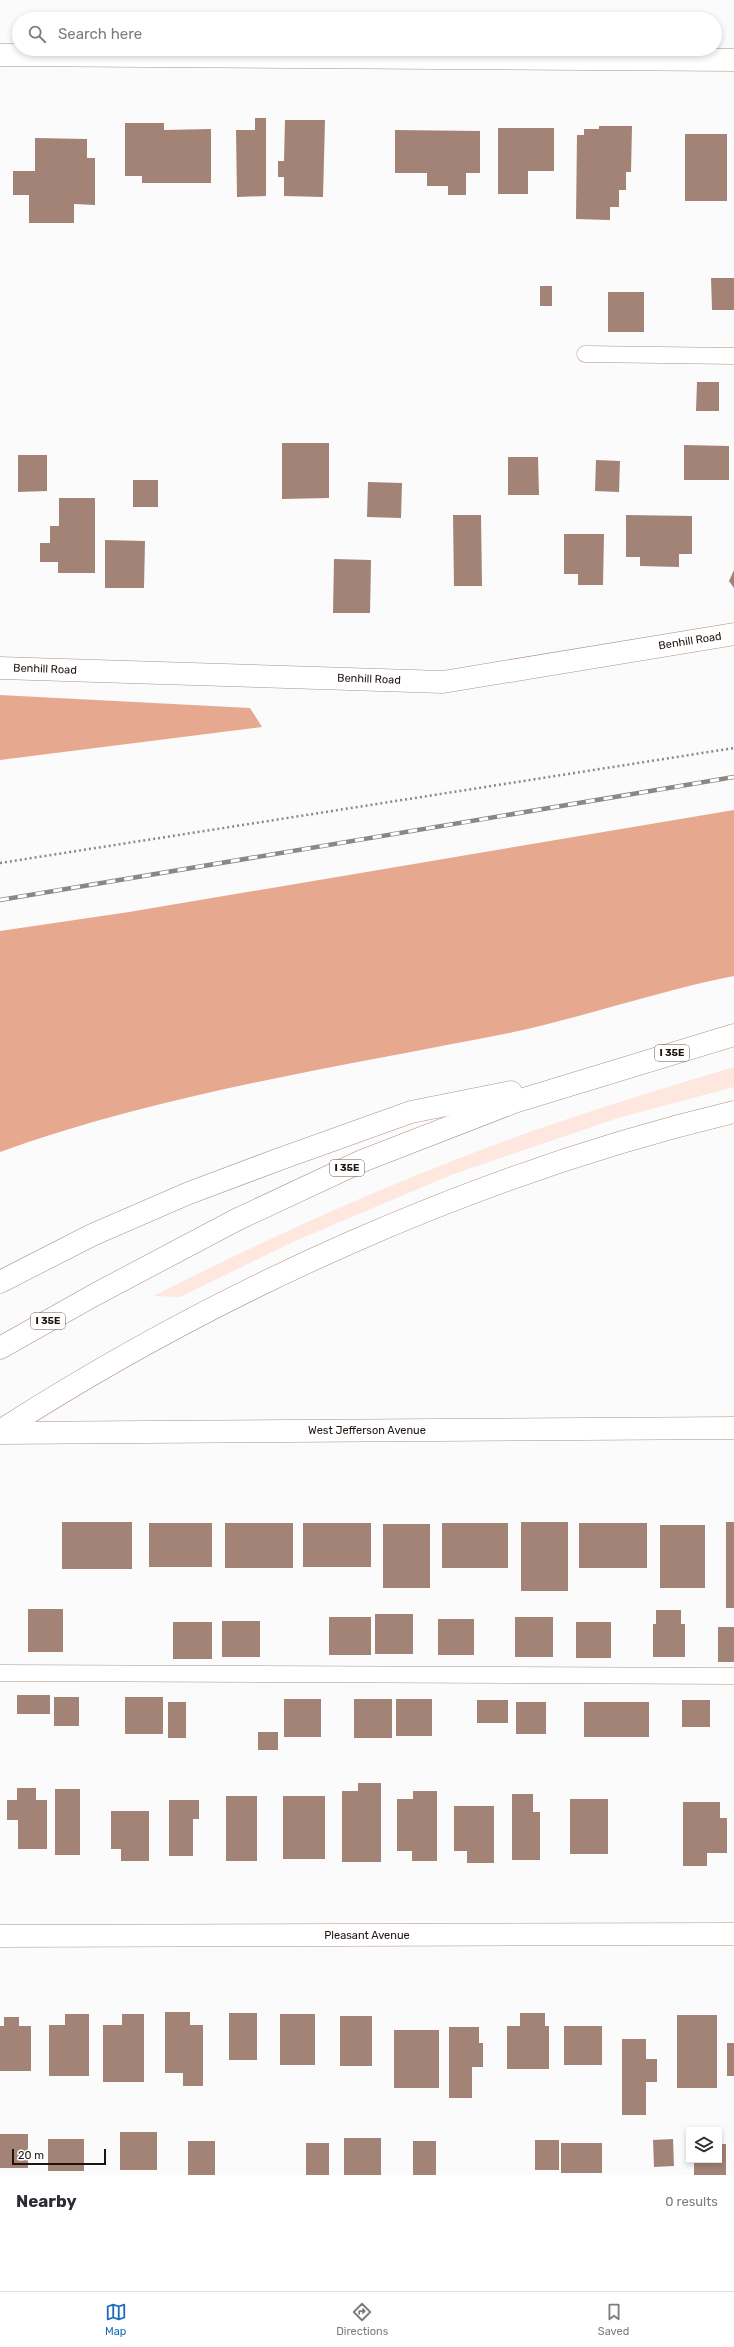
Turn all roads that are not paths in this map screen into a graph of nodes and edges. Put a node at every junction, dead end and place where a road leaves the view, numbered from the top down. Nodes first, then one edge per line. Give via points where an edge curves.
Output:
1 (0, 55) edge
2 (12, 55) edge
3 (147, 56) edge
4 (734, 60) edge
5 (585, 354) dead end
6 (734, 356) edge
7 (734, 634) edge
8 (0, 668) edge
9 (734, 1035) edge
10 (610, 1072) junction
11 (734, 1112) edge
12 (0, 1282) edge
13 (0, 1348) edge
14 (734, 1428) edge
15 (0, 1432) edge
16 (0, 1673) edge
17 (734, 1676) edge
18 (734, 1934) edge
19 (0, 1936) edge

1 - 2 main road
3 - 4 main road
5 - 6 lane
7 - 8 main road, Benhill Road via 443,682
9 - 10 main road, I 35E
10 - 12 main road via 411,1112 189,1193 92,1236
10 - 13 main road, I 35E via 514,1102 362,1161 236,1220
11 - 15 main road via 633,1139 464,1196 387,1228 242,1295 136,1350
14 - 15 main road, West Jefferson Avenue
16 - 17 lane
18 - 19 main road, Pleasant Avenue

